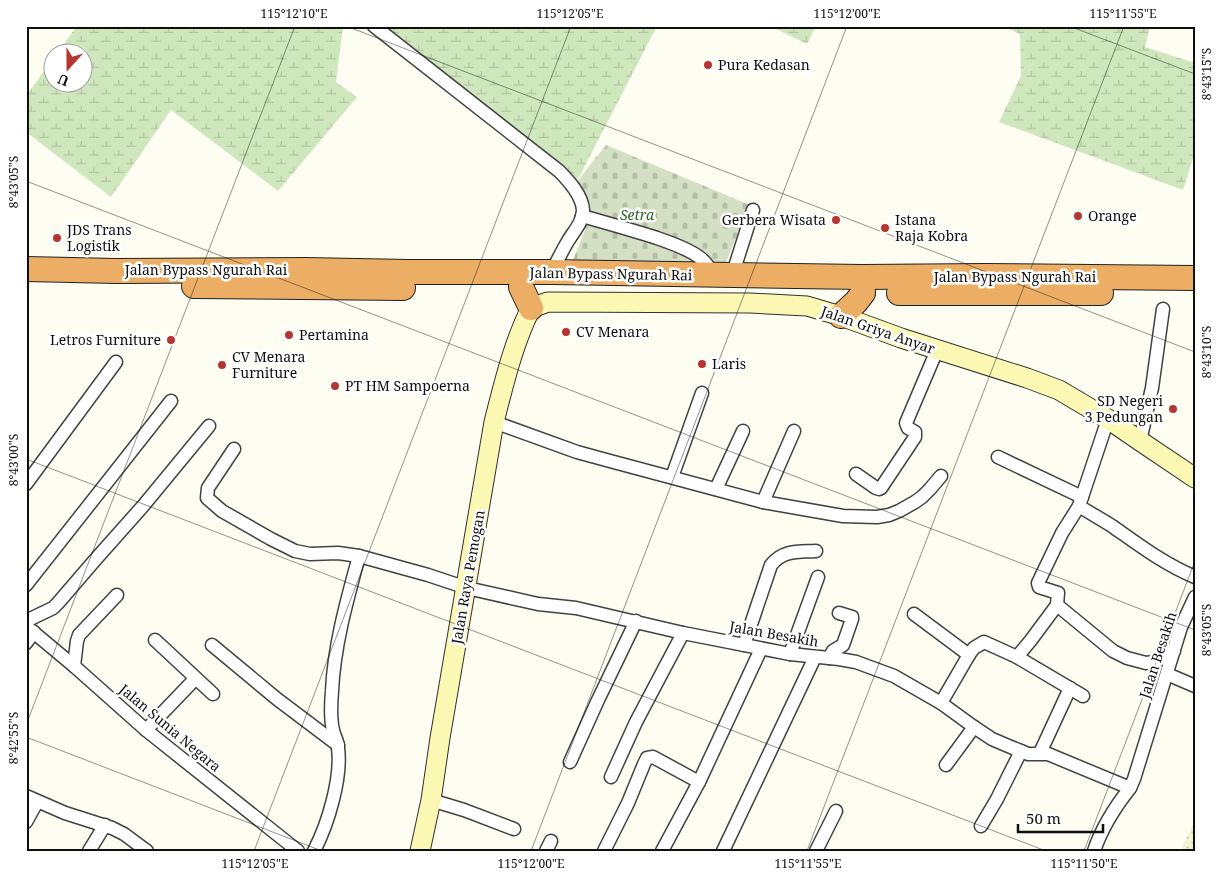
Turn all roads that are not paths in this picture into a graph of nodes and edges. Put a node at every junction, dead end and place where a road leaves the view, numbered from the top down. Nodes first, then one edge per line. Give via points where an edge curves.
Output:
1 (374, 26) edge
2 (753, 210) dead end
3 (582, 216) junction
4 (26, 269) edge
5 (552, 272) junction
6 (722, 275) junction
7 (116, 278) junction
8 (1195, 278) edge
9 (985, 284) junction
10 (862, 285) junction
11 (26, 286) edge
12 (521, 287) junction
13 (1195, 294) edge
14 (531, 308) junction
15 (1163, 309) dead end
16 (841, 316) junction
17 (937, 350) junction
18 (116, 362) dead end
19 (702, 393) dead end
20 (170, 401) dead end
21 (1108, 418) junction
22 (494, 422) junction
23 (209, 426) dead end
24 (743, 431) dead end
25 (794, 431) dead end
26 (1140, 442) junction
27 (234, 449) dead end
28 (998, 457) dead end
29 (856, 474) dead end
30 (941, 476) dead end
31 (672, 477) junction
32 (1195, 478) edge
33 (26, 484) edge
34 (716, 488) junction
35 (1080, 501) junction
36 (763, 502) junction
37 (816, 551) dead end
38 (359, 556) junction
39 (818, 577) dead end
40 (1195, 577) edge
41 (26, 585) edge
42 (467, 588) junction
43 (117, 595) dead end
44 (1195, 597) edge
45 (1058, 601) junction
46 (839, 613) dead end
47 (914, 614) dead end
48 (26, 621) edge
49 (636, 621) junction
50 (30, 629) edge
51 (683, 633) junction
52 (155, 640) dead end
53 (26, 643) edge
54 (212, 645) dead end
55 (744, 645) junction
56 (761, 649) junction
57 (1174, 651) junction
58 (790, 654) junction
59 (969, 655) junction
60 (815, 657) junction
61 (1017, 657) junction
62 (829, 658) junction
63 (74, 666) junction
64 (1167, 674) junction
65 (195, 679) junction
66 (1195, 686) edge
67 (1070, 688) junction
68 (213, 694) dead end
69 (1083, 696) dead end
70 (941, 703) junction
71 (974, 727) junction
72 (146, 730) junction
73 (338, 745) junction
74 (1021, 751) junction
75 (1040, 753) junction
76 (570, 762) dead end
77 (946, 765) dead end
78 (611, 777) dead end
79 (699, 782) junction
80 (1124, 786) junction
81 (32, 799) edge
82 (431, 800) junction
83 (836, 811) dead end
84 (26, 822) edge
85 (106, 825) junction
86 (981, 826) dead end
87 (514, 829) dead end
88 (89, 851) edge
89 (147, 851) edge
90 (298, 851) edge
91 (314, 851) edge
92 (420, 851) edge
93 (604, 851) edge
94 (662, 851) edge
95 (723, 851) edge
96 (816, 851) edge
97 (1094, 851) edge

1 - 3 street via 559,171 578,196
2 - 6 street
3 - 5 street
3 - 6 street via 691,251
4 - 7 highway, Jalan Bypass Ngurah Rai
5 - 6 highway, Jalan Bypass Ngurah Rai
5 - 7 highway, Jalan Bypass Ngurah Rai via 306,270
6 - 10 highway, Jalan Bypass Ngurah Rai
7 - 11 highway, Jalan Bypass Ngurah Rai
7 - 12 highway, Jalan Bypass Ngurah Rai via 390,288
8 - 9 highway, Jalan Bypass Ngurah Rai
9 - 10 highway, Jalan Bypass Ngurah Rai
9 - 13 highway, Jalan Bypass Ngurah Rai
10 - 12 highway, Jalan Bypass Ngurah Rai
10 - 16 highway via 856,302
12 - 14 highway
14 - 16 street, Jalan Griya Anyar via 548,302 750,303 807,306
14 - 22 street, Jalan Raya Pemogan via 507,372
15 - 26 street via 1152,388
16 - 17 street, Jalan Griya Anyar
17 - 21 street, Jalan Griya Anyar via 1042,383
17 - 29 street via 906,423 915,432 915,437 881,488
18 - 33 street
19 - 31 street
20 - 41 street
21 - 26 street, Jalan Griya Anyar
21 - 35 street
22 - 31 street via 577,452
22 - 42 street, Jalan Raya Pemogan
23 - 48 street via 54,608
24 - 34 street
25 - 36 street
26 - 32 street, Jalan Griya Anyar
27 - 38 street, Jalan Besakih via 208,488 207,498 222,511 295,551
28 - 35 street
30 - 36 street via 915,502 899,512 877,518 843,516
31 - 34 street
34 - 36 street
35 - 40 street via 1157,557
35 - 45 street via 1038,583 1039,587 1058,592
37 - 55 street via 786,554 770,565
38 - 42 street, Jalan Besakih
38 - 73 street via 334,670 333,729
39 - 58 street
42 - 49 street, Jalan Besakih
42 - 82 street, Jalan Raya Pemogan
43 - 63 street via 79,635
44 - 57 street, Jalan Besakih
45 - 57 street via 1113,651 1146,663
45 - 61 street
46 - 62 street via 852,619 842,645
47 - 59 street
49 - 51 street, Jalan Besakih
49 - 76 street
50 - 53 street
50 - 63 street, Jalan Sunia Negara
51 - 55 street, Jalan Besakih
51 - 78 street
52 - 65 street
54 - 73 street
55 - 56 street, Jalan Besakih
56 - 58 street, Jalan Besakih
56 - 79 street
57 - 64 street, Jalan Besakih
58 - 60 street, Jalan Besakih
59 - 61 street via 984,642
59 - 70 street
60 - 62 street, Jalan Besakih
60 - 95 street
61 - 67 street
62 - 70 street, Jalan Besakih via 856,662 894,676
63 - 72 street, Jalan Sunia Negara
64 - 66 street
64 - 80 street, Jalan Besakih via 1134,779
65 - 68 street
65 - 72 street
67 - 69 street
67 - 75 street
70 - 71 street, Jalan Besakih
71 - 74 street, Jalan Besakih
71 - 77 street
72 - 90 street, Jalan Sunia Negara
73 - 91 street via 337,777 331,806
74 - 75 street, Jalan Besakih
74 - 86 street
75 - 80 street, Jalan Besakih via 1052,755
79 - 93 street via 653,757 648,758
79 - 94 street
80 - 97 street
81 - 84 street
81 - 85 street
82 - 87 street
82 - 92 street, Jalan Raya Pemogan
83 - 96 street
85 - 88 street
85 - 89 street

